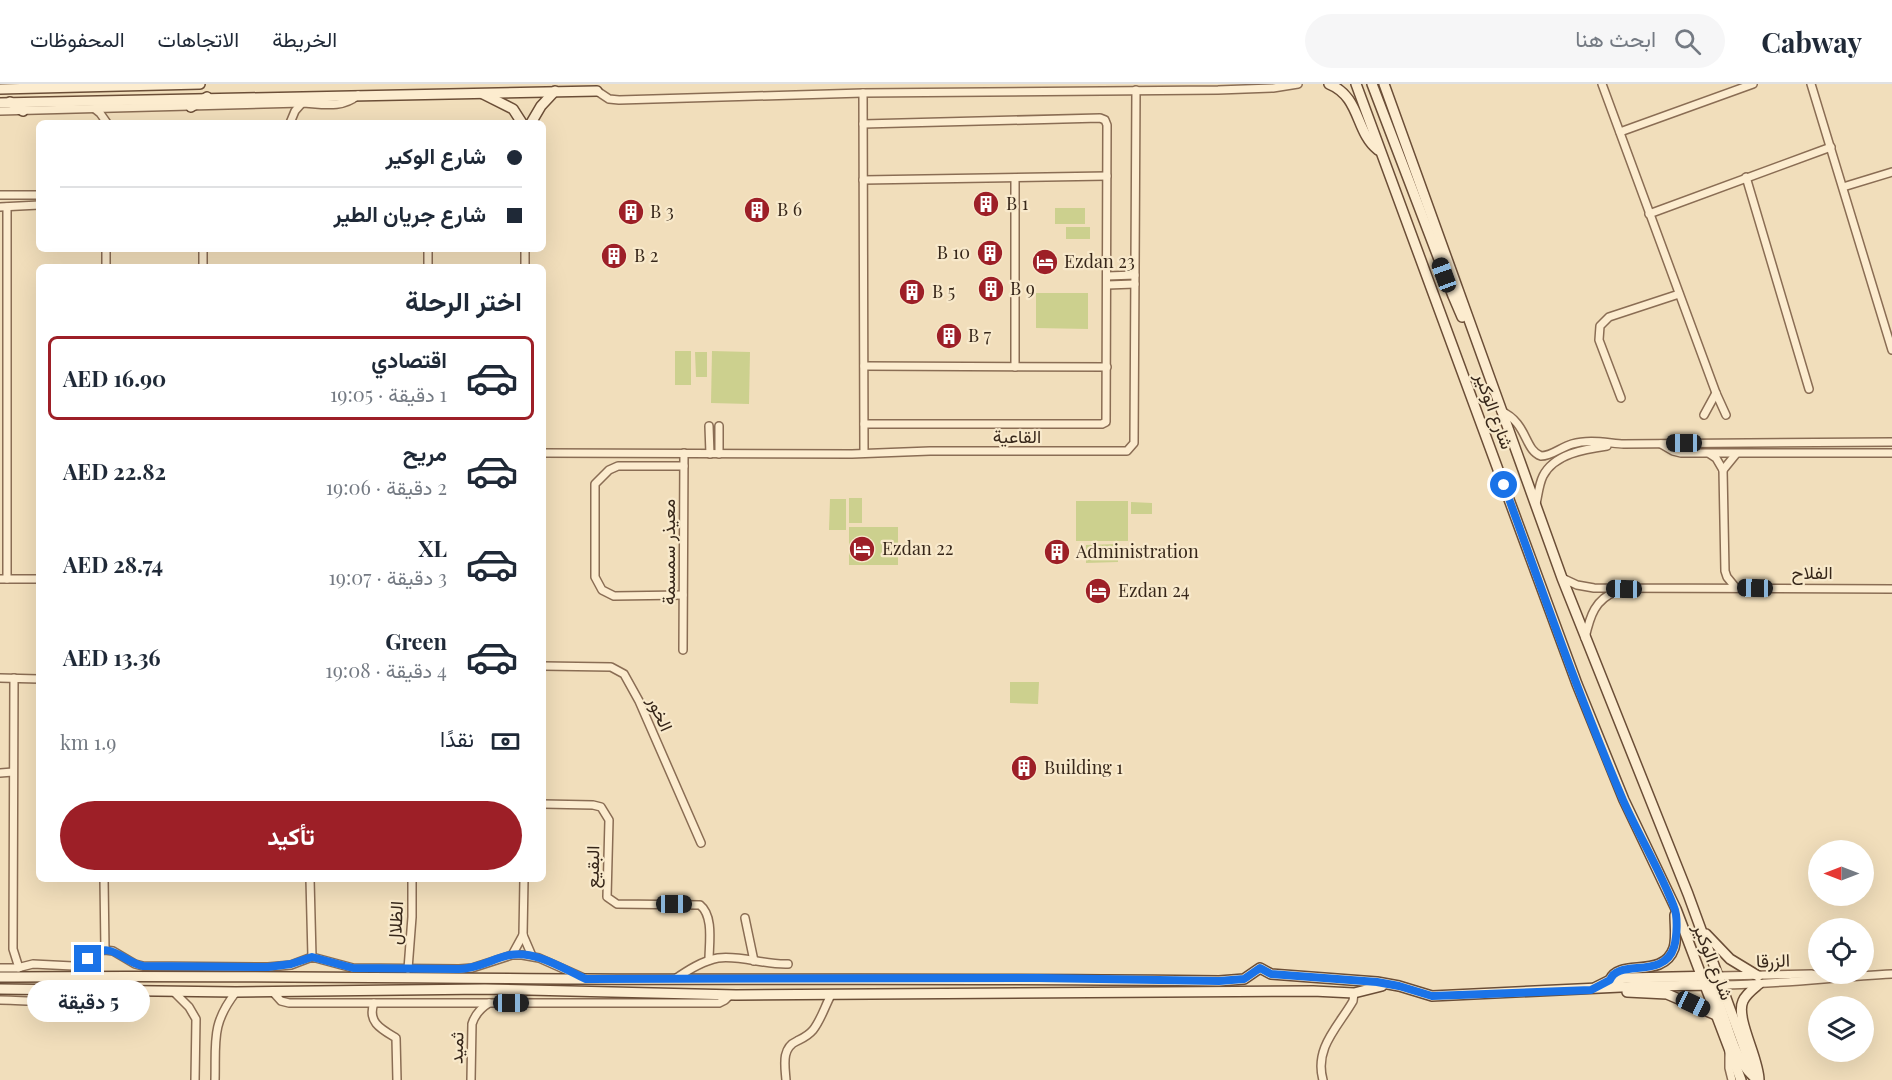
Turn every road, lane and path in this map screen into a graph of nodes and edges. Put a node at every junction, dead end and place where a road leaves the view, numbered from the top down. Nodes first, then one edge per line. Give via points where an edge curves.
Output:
1 (51, 84) edge
2 (200, 84) edge
3 (1298, 84) edge
4 (1329, 84) edge
5 (1356, 84) edge
6 (1372, 84) edge
7 (1384, 84) edge
8 (1602, 84) edge
9 (1753, 84) edge
10 (1811, 84) edge
11 (60, 89) junction
12 (0, 90) edge
13 (1136, 90) junction
14 (597, 91) joint
15 (555, 92) junction
16 (481, 93) junction
17 (863, 93) junction
18 (358, 95) junction
19 (207, 97) junction
20 (5, 102) edge
21 (279, 104) junction
22 (302, 104) junction
23 (191, 107) junction
24 (115, 108) junction
25 (95, 109) junction
26 (0, 111) edge
27 (23, 111) junction
28 (105, 120) edge
29 (109, 120) edge
30 (289, 120) edge
31 (291, 120) edge
32 (520, 120) edge
33 (533, 120) edge
34 (863, 124) junction
35 (1620, 132) junction
36 (1831, 147) junction
37 (1381, 152) junction
38 (1892, 172) edge
39 (1107, 176) junction
40 (1746, 177) junction
41 (1015, 178) junction
42 (863, 180) junction
43 (1843, 187) junction
44 (0, 195) edge
45 (36, 195) edge
46 (36, 205) edge
47 (4, 207) edge
48 (1649, 214) junction
49 (1135, 275) junction
50 (1107, 276) junction
51 (1135, 284) junction
52 (1107, 285) junction
53 (1679, 294) junction
54 (4, 325) edge
55 (1889, 329) edge
56 (1473, 331) junction
57 (1892, 350) edge
58 (864, 366) junction
59 (1014, 367) junction
60 (1107, 367) junction
61 (1809, 389) dead end
62 (1716, 393) junction
63 (1621, 398) dead end
64 (4, 404) edge
65 (1501, 411) junction
66 (1704, 415) dead end
67 (1726, 415) dead end
68 (864, 424) junction
69 (709, 426) dead end
70 (719, 426) dead end
71 (1892, 442) edge
72 (1803, 443) junction
73 (1624, 444) junction
74 (1661, 444) junction
75 (546, 453) edge
76 (684, 453) junction
77 (864, 453) junction
78 (1710, 453) junction
79 (1736, 453) junction
80 (1788, 453) junction
81 (1892, 453) edge
82 (710, 454) junction
83 (719, 454) junction
84 (684, 466) junction
85 (1723, 470) junction
86 (4, 493) edge
87 (1536, 507) junction
88 (1562, 578) junction
89 (4, 579) edge
90 (36, 579) edge
91 (1736, 588) junction
92 (1624, 589) junction
93 (1892, 589) edge
94 (683, 595) junction
95 (1585, 638) junction
96 (683, 650) dead end
97 (546, 666) edge
98 (0, 678) edge
99 (14, 678) junction
100 (36, 679) edge
101 (14, 772) junction
102 (0, 773) edge
103 (546, 804) edge
104 (701, 843) dead end
105 (104, 882) edge
106 (310, 882) edge
107 (412, 882) edge
108 (524, 882) edge
109 (1676, 909) junction
110 (745, 918) dead end
111 (1702, 930) junction
112 (523, 935) junction
113 (105, 950) junction
114 (512, 955) junction
115 (532, 956) junction
116 (312, 957) junction
117 (710, 960) junction
118 (754, 962) junction
119 (788, 964) dead end
120 (0, 968) edge
121 (19, 968) junction
122 (408, 969) junction
123 (62, 971) junction
124 (1253, 972) junction
125 (1892, 974) edge
126 (209, 975) junction
127 (0, 977) edge
128 (586, 979) junction
129 (675, 979) junction
130 (1758, 980) junction
131 (1348, 981) junction
132 (1712, 981) junction
133 (1613, 984) junction
134 (1393, 985) junction
135 (0, 989) edge
136 (82, 990) junction
137 (173, 991) junction
138 (208, 991) junction
139 (272, 991) junction
140 (236, 992) junction
141 (1254, 992) junction
142 (1354, 993) junction
143 (831, 995) junction
144 (638, 998) junction
145 (0, 1000) edge
146 (374, 1003) junction
147 (465, 1003) junction
148 (490, 1003) junction
149 (1716, 1015) junction
150 (474, 1017) junction
151 (1729, 1048) junction
152 (1757, 1079) edge
153 (195, 1080) edge
154 (215, 1080) edge
155 (397, 1080) edge
156 (471, 1080) edge
157 (786, 1080) edge
158 (1323, 1080) edge
159 (1732, 1080) edge
160 (1741, 1080) edge

1 - 11 street
2 - 11 street
3 - 13 street via 1273,88
4 - 37 street via 1352,103 1370,142
5 - 37 street, شارع الوكير
6 - 56 street via 1460,314
7 - 56 street, شارع الوكير
8 - 35 street
9 - 35 street
10 - 36 street
11 - 12 street
13 - 17 street
13 - 49 street, القاعية
14 - 15 street
14 - 17 street via 614,100
15 - 16 street
15 - 33 street
16 - 18 street
16 - 32 street via 513,109
17 - 34 street
18 - 19 street
18 - 22 street via 334,105
19 - 20 street
19 - 23 street
20 - 27 street
21 - 22 street
21 - 23 street
21 - 30 street
22 - 31 street
23 - 24 street
24 - 25 street
24 - 29 street
25 - 27 street
25 - 28 street
26 - 27 street
34 - 39 street via 1102,118 1107,124
34 - 42 street
35 - 48 street
36 - 40 street
36 - 43 street
37 - 109 street, شارع الوكير via 1577,684 1623,800
38 - 43 street
39 - 41 street
39 - 50 street
40 - 48 street
40 - 61 street
41 - 42 street
41 - 59 street
42 - 58 street
43 - 55 street
44 - 45 street
46 - 47 street
47 - 54 street
48 - 53 street
49 - 50 street
49 - 51 street, القاعية
50 - 52 street
51 - 52 street
51 - 77 street, القاعية via 1134,443 1127,451
52 - 60 street
53 - 62 street
53 - 63 street via 1609,317 1600,326 1599,340
54 - 64 street
55 - 57 street
56 - 65 street, شارع الوكير
58 - 59 street
58 - 68 street
59 - 60 street
60 - 68 street via 1106,420 1102,424
62 - 66 street
62 - 67 street
64 - 86 street
65 - 73 street via 1520,425 1531,450 1538,455 1585,442
65 - 87 street, شارع الوكير
68 - 77 street
69 - 82 street
70 - 83 street
71 - 72 street
72 - 74 street
72 - 80 street
73 - 74 street
73 - 87 street via 1585,450 1554,462 1542,477
74 - 78 street via 1673,451
75 - 76 street, القاعية
76 - 82 street, القاعية
76 - 84 street, معيذر سمسمة
77 - 83 street, القاعية
78 - 79 street
78 - 85 street
79 - 80 street
79 - 85 street
80 - 81 street
82 - 83 street, القاعية
84 - 94 street, معيذر سمسمة
84 - 94 street via 618,466 595,484 595,577 602,590 614,596
85 - 91 street via 1725,571
86 - 89 street
87 - 88 street, شارع الوكير
88 - 92 street, الفلاح via 1586,587
88 - 95 street, شارع الوكير
89 - 90 street
91 - 92 street, الفلاح
91 - 93 street, الفلاح
92 - 95 street, الفلاح via 1605,597 1595,607
94 - 96 street, معيذر سمسمة
95 - 111 street, شارع الوكير
97 - 104 street, الخور via 611,667 624,674
98 - 99 street
99 - 100 street
99 - 101 street
101 - 102 street
101 - 121 street via 13,949
103 - 117 street, البقيع via 601,807 609,820 609,900 617,904 695,904 704,908 708,915
105 - 113 street
106 - 116 street
107 - 122 street, الظلال
108 - 112 street
109 - 132 street, شارع الوكير
109 - 133 street via 1675,940 1670,955 1654,966 1617,972 1611,977
110 - 118 street
111 - 130 street
111 - 132 street, شارع الوكير
112 - 114 street
112 - 115 street
113 - 116 street via 143,966 268,967
113 - 123 street
114 - 115 street
114 - 122 street via 466,969
115 - 128 street
116 - 122 street via 346,967
117 - 118 street
117 - 129 street
118 - 119 street
120 - 121 street
121 - 123 street via 33,964
123 - 126 street
123 - 127 street
124 - 129 street via 1244,979 1219,981
124 - 131 street via 1260,968 1271,974
124 - 141 street
125 - 130 street, الزرقا via 1818,981
126 - 128 street
126 - 138 street
128 - 129 street
130 - 132 street, الزرقا
130 - 152 street via 1743,999 1741,1010 1758,1066
131 - 134 street
131 - 142 street
132 - 133 street
132 - 149 street, شارع الوكير
132 - 152 street, شارع الوكير
133 - 134 street via 1591,990 1432,996
133 - 149 street via 1630,993 1667,994
134 - 142 street
135 - 136 street
136 - 137 street
136 - 145 street via 59,1000
137 - 138 street
137 - 153 street via 195,1019
138 - 140 street
139 - 140 street
139 - 144 street via 485,989
139 - 146 street via 289,1003
140 - 154 street via 217,1023
141 - 142 street
141 - 143 street
142 - 158 street via 1353,1001 1324,1046 1320,1064
143 - 144 street
143 - 157 street via 814,1028 788,1049
144 - 148 street
146 - 147 street
146 - 155 street via 372,1020 396,1038
147 - 148 street
147 - 150 street, ثميد
148 - 150 street, ثميد
149 - 151 street, شارع الوكير
150 - 156 street, ثميد
151 - 159 street
151 - 160 street, شارع الوكير

